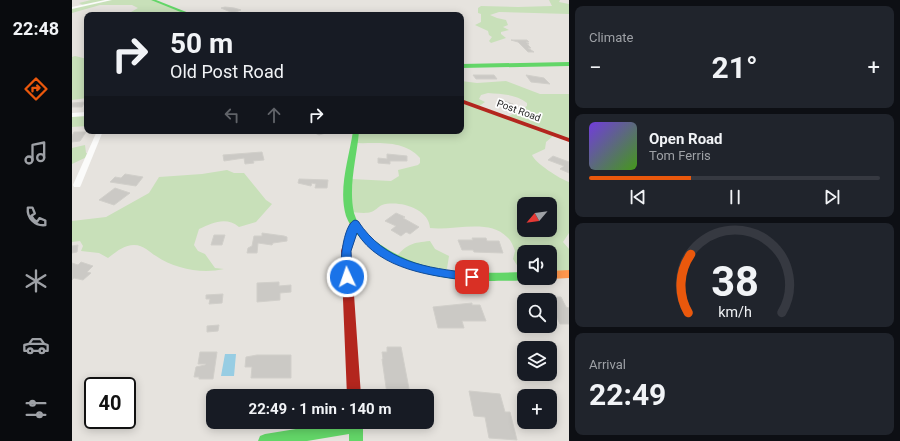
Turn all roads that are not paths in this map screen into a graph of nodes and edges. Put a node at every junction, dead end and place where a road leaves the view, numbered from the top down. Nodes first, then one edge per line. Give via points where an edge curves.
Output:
1 (110, 0) edge
2 (153, 0) edge
3 (72, 8) edge
4 (184, 12) edge
5 (569, 64) edge
6 (464, 66) edge
7 (464, 102) edge
8 (84, 114) edge
9 (72, 115) edge
10 (99, 134) edge
11 (356, 134) edge
12 (569, 140) edge
13 (77, 185) dead end
14 (355, 223) junction
15 (569, 274) edge
16 (557, 275) edge
17 (517, 276) edge
18 (354, 389) edge
19 (329, 429) edge
20 (356, 429) edge
21 (265, 441) edge
22 (356, 441) edge

1 - 3 street
2 - 4 street
5 - 6 street
7 - 12 street, Post Road
8 - 9 street
10 - 13 street
11 - 14 street via 349,196 349,212
14 - 17 street via 364,237 380,250 416,268 459,277
14 - 18 street via 346,251
15 - 16 street
19 - 21 street
20 - 22 street

